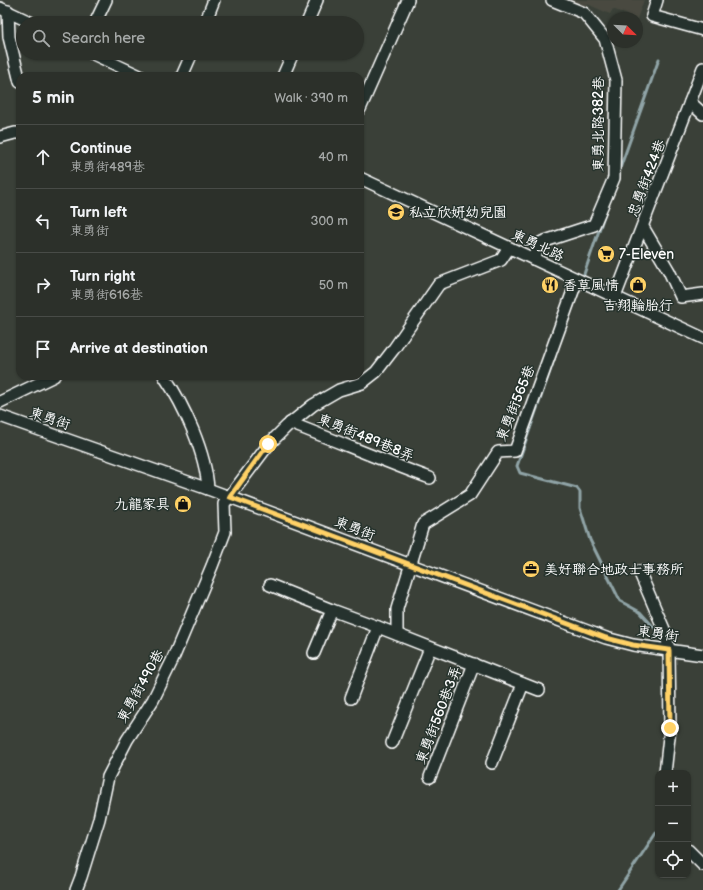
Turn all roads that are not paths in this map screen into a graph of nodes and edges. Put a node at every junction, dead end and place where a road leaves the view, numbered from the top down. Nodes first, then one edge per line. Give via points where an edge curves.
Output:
1 (106, 0) edge
2 (214, 0) edge
3 (317, 0) edge
4 (408, 0) edge
5 (552, 0) edge
6 (657, 0) edge
7 (4, 9) edge
8 (18, 16) edge
9 (98, 16) edge
10 (208, 16) edge
11 (310, 16) edge
12 (703, 30) edge
13 (106, 60) edge
14 (189, 60) edge
15 (290, 60) edge
16 (703, 68) edge
17 (18, 72) edge
18 (131, 72) edge
19 (184, 72) edge
20 (285, 72) edge
21 (364, 100) edge
22 (690, 102) junction
23 (703, 114) edge
24 (16, 133) edge
25 (0, 137) edge
26 (364, 180) edge
27 (643, 227) junction
28 (509, 248) junction
29 (533, 259) junction
30 (581, 281) junction
31 (703, 294) edge
32 (615, 297) junction
33 (703, 338) edge
34 (46, 380) edge
35 (166, 380) edge
36 (0, 402) edge
37 (0, 416) edge
38 (290, 423) junction
39 (430, 478) dead end
40 (208, 489) junction
41 (230, 497) junction
42 (410, 565) junction
43 (639, 571) dead end
44 (270, 585) dead end
45 (332, 610) junction
46 (378, 627) junction
47 (397, 634) junction
48 (430, 648) junction
49 (669, 650) junction
50 (314, 653) dead end
51 (703, 655) edge
52 (474, 664) junction
53 (523, 684) junction
54 (540, 690) dead end
55 (351, 698) dead end
56 (392, 744) dead end
57 (492, 763) dead end
58 (665, 770) edge
59 (430, 777) dead end
60 (691, 853) edge
61 (703, 865) edge
62 (76, 890) edge

1 - 9 street
2 - 10 street
3 - 11 street
4 - 21 street
5 - 29 street, 東勇北路382巷 via 584,13 605,39 616,80 614,178 594,225 542,242
6 - 12 street via 652,16
7 - 8 street
7 - 17 street
13 - 18 street
14 - 19 street
15 - 20 street
16 - 22 street, 忠勇街424巷
22 - 23 street
22 - 27 street, 忠勇街424巷
24 - 25 street
26 - 28 street, 東勇北路
27 - 31 street via 669,270 681,297
27 - 32 street, 忠勇街424巷
28 - 29 street, 東勇北路
28 - 38 street, 東勇街490巷 via 501,260 439,284 376,372 362,383 339,390 313,405
29 - 30 street, 東勇北路
30 - 32 street, 東勇北路
30 - 42 street, 東勇街565巷 via 515,451 498,452 470,495 423,524
32 - 33 street, 東勇北路
34 - 36 street
35 - 40 street via 192,428 207,476
37 - 40 street, 東勇街
38 - 39 street, 東勇街489巷8弄
38 - 41 street, 東勇街490巷 via 268,444
40 - 41 street, 東勇街
41 - 42 street, 東勇街
41 - 62 street, 東勇街490巷 via 224,504 225,532 172,661 153,700 127,740 108,777 99,819
42 - 47 street via 397,608
42 - 49 street, 東勇街 via 606,638
43 - 49 street via 666,634
44 - 45 street
45 - 46 street
45 - 50 street
46 - 47 street
46 - 55 street
47 - 48 street
48 - 52 street
48 - 56 street
49 - 51 street, 東勇街
49 - 58 street via 670,728
52 - 53 street
52 - 59 street, 東勇街560巷3弄
53 - 54 street
53 - 57 street
60 - 61 street

